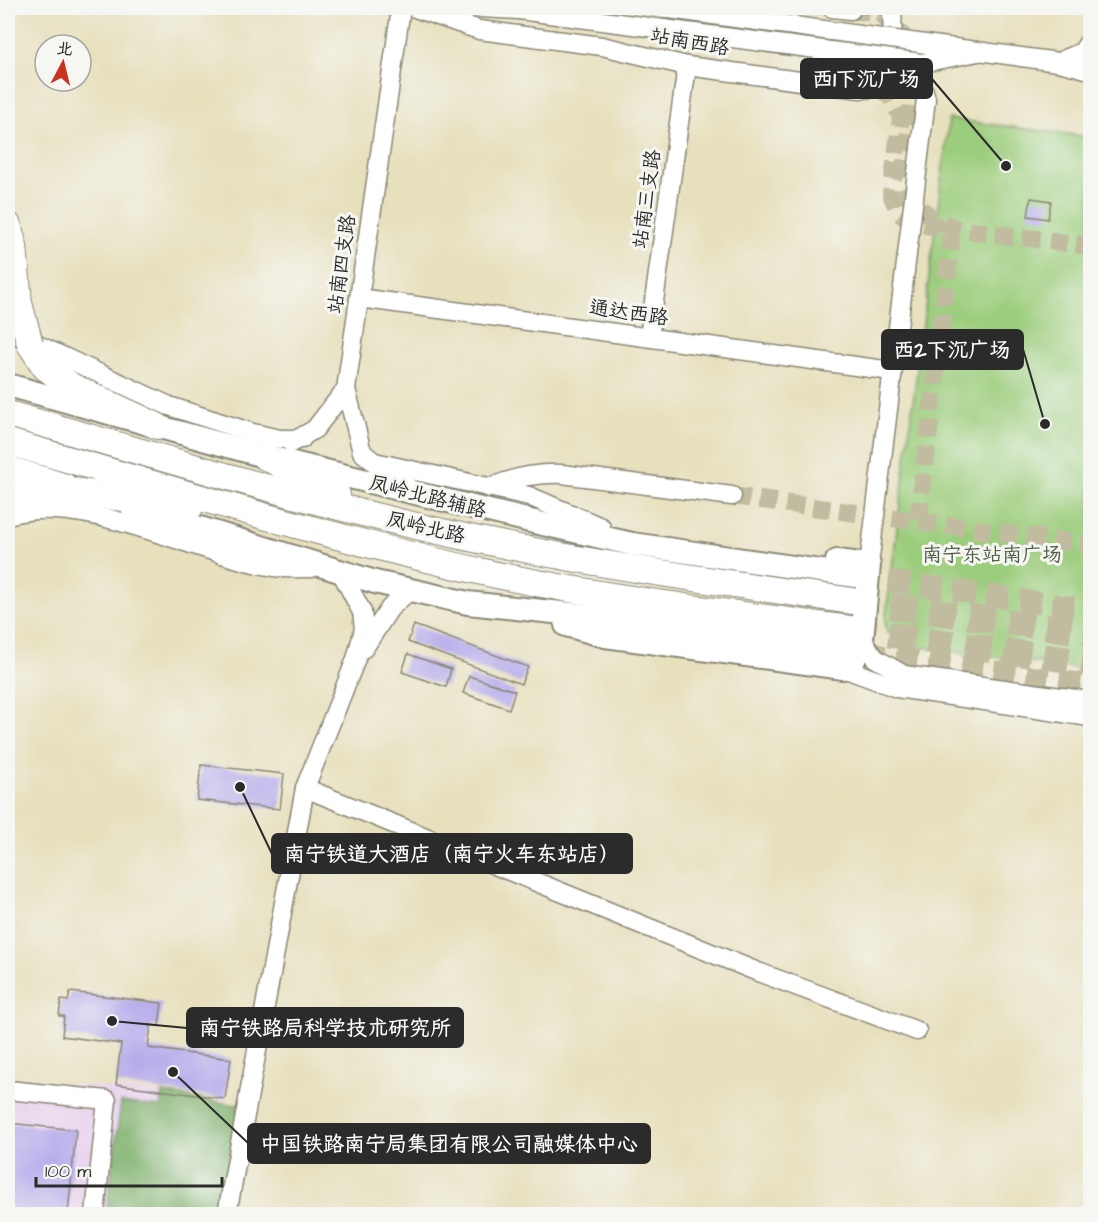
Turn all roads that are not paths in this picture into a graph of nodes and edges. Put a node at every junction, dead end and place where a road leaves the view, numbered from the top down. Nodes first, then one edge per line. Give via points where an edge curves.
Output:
1 (401, 8) edge
2 (415, 8) edge
3 (481, 8) edge
4 (662, 8) edge
5 (832, 8) edge
6 (891, 8) edge
7 (851, 10) dead end
8 (1090, 40) edge
9 (602, 46) junction
10 (978, 52) junction
11 (1058, 62) junction
12 (687, 66) junction
13 (1090, 70) edge
14 (830, 73) tunnel mouth
15 (882, 83) junction
16 (8, 225) edge
17 (359, 298) junction
18 (8, 331) edge
19 (649, 338) junction
20 (892, 371) junction
21 (8, 385) edge
22 (346, 389) junction
23 (8, 414) edge
24 (158, 426) junction
25 (302, 439) junction
26 (8, 442) edge
27 (224, 444) junction
28 (264, 456) junction
29 (375, 462) junction
30 (8, 467) edge
31 (490, 488) junction
32 (422, 495) junction
33 (8, 496) edge
34 (732, 496) tunnel mouth
35 (112, 499) junction
36 (8, 515) edge
37 (259, 515) junction
38 (377, 516) junction
39 (530, 521) junction
40 (601, 527) junction
41 (336, 570) junction
42 (859, 581) junction
43 (410, 590) junction
44 (851, 647) junction
45 (356, 659) junction
46 (1090, 700) edge
47 (1090, 717) edge
48 (305, 788) junction
49 (917, 1031) dead end
50 (8, 1090) edge
51 (95, 1215) edge
52 (227, 1215) edge

1 - 17 street, 站南四支路
2 - 9 street, 站南西路 via 479,30
3 - 10 street, bridge via 922,63
4 - 10 street, bridge
5 - 7 street
6 - 15 street via 894,18 888,75
8 - 11 street via 1082,52
9 - 12 street, 站南西路
9 - 14 street
10 - 11 street, bridge
11 - 13 street
12 - 15 street, 站南西路 via 860,89
12 - 19 street, 站南三支路
15 - 20 street, 站南西路 via 913,82 924,91 926,99
16 - 24 highway, bridge via 14,246 19,303 30,344 45,367 71,386
17 - 19 street, 通达西路
17 - 22 street, 站南四支路
18 - 25 street via 170,406 253,433
19 - 20 street, 通达西路
20 - 42 street
21 - 24 main road, 凤岭北路辅路
22 - 25 street via 327,416
22 - 29 street, 站南四支路 via 362,452
23 - 38 highway, 凤岭北路
24 - 27 main road, 凤岭北路辅路
25 - 27 street via 284,446
26 - 37 highway, 凤岭北路
27 - 28 main road, 凤岭北路辅路
28 - 32 main road, 凤岭北路辅路
28 - 38 highway
29 - 31 street
29 - 32 street, 站南四支路
30 - 35 main road
31 - 34 street via 529,475 562,474
31 - 40 street via 529,496
32 - 39 main road, 凤岭北路辅路
33 - 35 highway via 34,489 57,489
35 - 37 highway
35 - 41 main road
36 - 41 street via 26,509 76,511 275,567
37 - 44 highway, 凤岭北路 via 493,574 634,599
38 - 42 highway, 凤岭北路 via 636,570
39 - 40 main road
39 - 42 main road, 凤岭北路辅路 via 632,544
40 - 42 main road
41 - 43 main road
41 - 45 street via 362,612 364,629
42 - 44 main road
43 - 44 main road via 468,603
43 - 45 street via 390,608
44 - 46 street via 904,675
44 - 47 street via 897,688
45 - 48 street
48 - 49 street via 758,972
48 - 52 street
50 - 51 street via 107,1100

